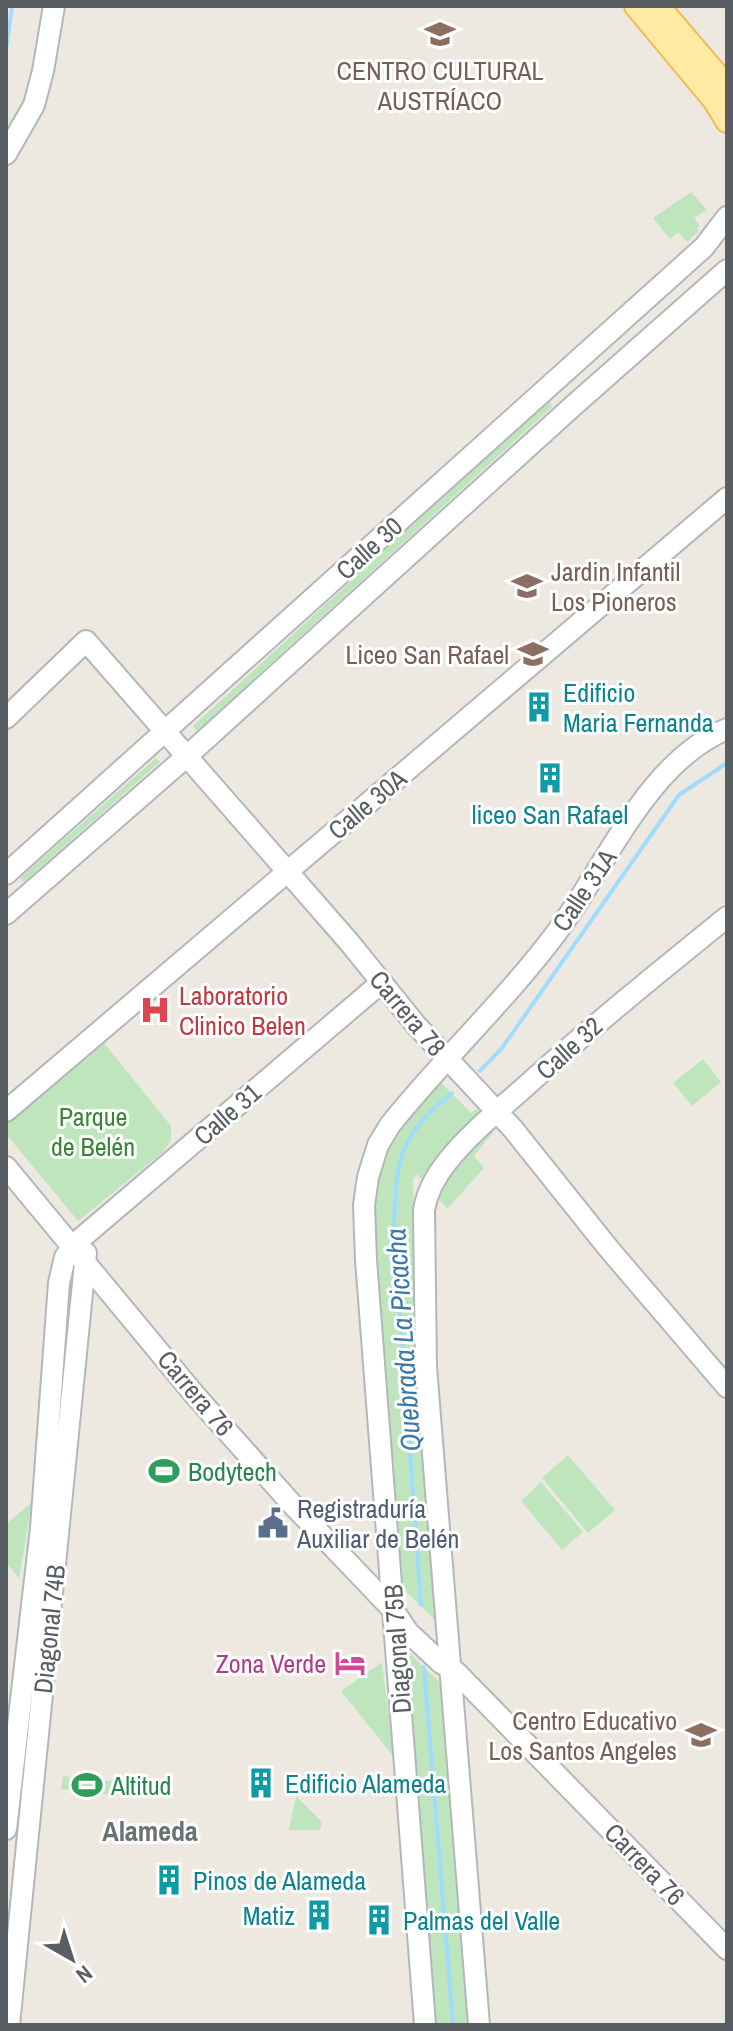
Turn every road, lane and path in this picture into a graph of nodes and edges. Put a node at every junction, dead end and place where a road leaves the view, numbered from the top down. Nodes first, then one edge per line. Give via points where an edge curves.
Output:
1 (636, 6) edge
2 (658, 6) edge
3 (54, 10) edge
4 (727, 87) edge
5 (727, 121) edge
6 (6, 154) edge
7 (727, 217) edge
8 (727, 270) edge
9 (727, 498) edge
10 (6, 718) edge
11 (727, 729) edge
12 (165, 733) junction
13 (186, 757) junction
14 (287, 872) junction
15 (6, 874) edge
16 (6, 914) edge
17 (727, 917) edge
18 (382, 982) junction
19 (447, 1060) junction
20 (6, 1111) edge
21 (497, 1113) junction
22 (6, 1167) edge
23 (426, 1194) joint
24 (88, 1233) junction
25 (72, 1247) junction
26 (87, 1263) junction
27 (113, 1294) junction
28 (81, 1307) junction
29 (727, 1387) edge
30 (404, 1621) junction
31 (444, 1659) junction
32 (6, 1829) edge
33 (727, 1949) edge
34 (9, 2025) edge
35 (425, 2025) edge
36 (479, 2025) edge

1 - 5 main road
2 - 4 main road
3 - 6 street via 34,105
7 - 12 street, Calle 30 via 704,247
8 - 13 street, Calle 30
9 - 14 street, Calle 30A
10 - 12 street, Carrera 78 via 86,641
11 - 19 street, Calle 31A via 682,757 658,780 558,930
12 - 13 street, Carrera 78
12 - 15 street, Calle 30
13 - 14 street, Carrera 78
13 - 16 street, Calle 30
14 - 18 street, Carrera 78
14 - 20 street, Calle 30A
17 - 21 street, Calle 32 via 599,1020
18 - 19 street, Carrera 78
18 - 24 street, Calle 31
19 - 21 street, Carrera 78
19 - 30 street, Diagonal 75B via 378,1145 364,1205 368,1307
21 - 23 street, Calle 32 via 445,1163
21 - 29 street, Carrera 78
22 - 25 street, Carrera 76
23 - 31 street, Diagonal 75B via 426,1367
24 - 25 street, Calle 31
24 - 26 street, Diagonal 74B
25 - 26 street, Carrera 76
25 - 32 street, Diagonal 74B via 59,1283 41,1528
26 - 27 street, Carrera 76
26 - 28 street, Diagonal 74B
27 - 28 street via 91,1297
27 - 30 street, Carrera 76 via 194,1394
28 - 34 street, Diagonal 74B via 71,1475
30 - 31 street, Carrera 76
30 - 35 street, Diagonal 75B
31 - 33 street, Carrera 76
31 - 36 street, Diagonal 75B

